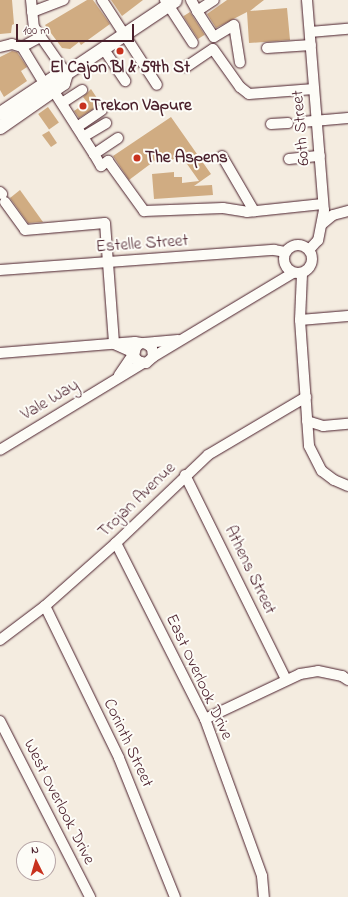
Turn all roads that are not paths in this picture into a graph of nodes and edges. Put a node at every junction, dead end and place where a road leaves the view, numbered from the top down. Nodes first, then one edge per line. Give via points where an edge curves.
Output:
1 (31, 0) edge
2 (64, 0) edge
3 (102, 0) edge
4 (191, 0) edge
5 (214, 0) edge
6 (307, 0) edge
7 (169, 2) edge
8 (198, 11) junction
9 (32, 12) junction
10 (348, 29) edge
11 (310, 32) junction
12 (123, 35) junction
13 (40, 37) junction
14 (193, 43) dead end
15 (311, 45) junction
16 (0, 47) edge
17 (22, 47) junction
18 (103, 48) junction
19 (267, 48) dead end
20 (240, 63) dead end
21 (186, 67) dead end
22 (66, 73) junction
23 (125, 81) dead end
24 (157, 85) dead end
25 (48, 87) junction
26 (314, 89) junction
27 (82, 90) dead end
28 (62, 104) junction
29 (102, 110) dead end
30 (1, 112) edge
31 (348, 118) edge
32 (317, 121) junction
33 (302, 122) dead end
34 (106, 123) dead end
35 (288, 123) dead end
36 (271, 124) dead end
37 (0, 127) edge
38 (77, 127) junction
39 (83, 137) junction
40 (118, 138) dead end
41 (94, 154) junction
42 (222, 156) dead end
43 (320, 156) junction
44 (289, 159) dead end
45 (2, 196) edge
46 (324, 204) junction
47 (254, 211) junction
48 (348, 211) edge
49 (322, 224) junction
50 (309, 250) junction
51 (285, 252) junction
52 (107, 263) junction
53 (0, 270) edge
54 (297, 274) junction
55 (348, 316) edge
56 (300, 320) junction
57 (182, 339) junction
58 (143, 343) junction
59 (114, 344) junction
60 (0, 353) edge
61 (134, 353) junction
62 (153, 357) junction
63 (143, 363) junction
64 (117, 378) junction
65 (306, 397) junction
66 (307, 421) junction
67 (348, 424) edge
68 (0, 450) edge
69 (185, 475) junction
70 (348, 486) edge
71 (116, 543) junction
72 (46, 606) junction
73 (0, 640) edge
74 (286, 679) junction
75 (348, 680) edge
76 (205, 719) junction
77 (0, 721) edge
78 (90, 897) edge
79 (175, 897) edge
80 (264, 897) edge

1 - 9 street
2 - 9 street
3 - 12 street
4 - 8 street
5 - 8 street
6 - 11 street, 60th Street
7 - 12 main road
7 - 14 street
8 - 20 street via 214,36 234,25
9 - 13 street via 34,27
10 - 11 street
11 - 15 street, 60th Street
12 - 18 main road
12 - 24 street
13 - 17 street
13 - 22 street
15 - 19 street
15 - 26 street, 60th Street
16 - 17 street via 12,44
17 - 25 street
18 - 22 main road
18 - 23 street
21 - 26 street via 213,49 240,87 249,94
22 - 25 main road via 54,77
25 - 28 street
25 - 30 main road
25 - 37 main road
26 - 32 street, 60th Street
27 - 28 street
28 - 38 street
29 - 38 street
31 - 32 street
32 - 33 street
32 - 43 street, 60th Street
34 - 39 street
35 - 36 street
38 - 39 street
39 - 41 street
40 - 41 street
41 - 47 street via 101,166 108,162 144,211 223,208
42 - 47 street
43 - 44 street
43 - 46 street, 60th Street
45 - 52 street via 25,230 105,223
46 - 47 street
46 - 49 street, 60th Street
48 - 49 street via 333,216
49 - 50 street, 60th Street via 318,240
50 - 51 street via 297,245
50 - 54 street, 60th Street via 312,264
51 - 52 street, Estelle Street via 274,250
51 - 54 street, 60th Street via 285,264
52 - 53 street, Estelle Street
52 - 59 street
54 - 56 street, 60th Street
54 - 57 street, Vale Way
55 - 56 street
56 - 65 street, 60th Street
57 - 58 street, Vale Way
57 - 62 street, Vale Way
58 - 59 street
58 - 61 street, Vale Way via 136,347
58 - 62 street via 152,348
59 - 60 street
59 - 61 street
61 - 63 street via 138,361
61 - 64 street, Vale Way
62 - 63 street, Vale Way
63 - 64 street, Vale Way
64 - 68 street, Vale Way
65 - 66 street, 60th Street
65 - 69 street, Trojan Avenue via 208,454
66 - 67 street via 323,426
66 - 70 street, 60th Street via 309,446 318,465 328,476
69 - 71 street, Trojan Avenue
69 - 74 street, Athens Street
71 - 72 street, Trojan Avenue
71 - 76 street, East Overlook Drive
72 - 73 street, Trojan Avenue
72 - 79 street, Corinth Street via 119,758
74 - 75 street via 318,671 342,676
74 - 76 street
76 - 80 street, East Overlook Drive via 262,876
77 - 78 street, West Overlook Drive

